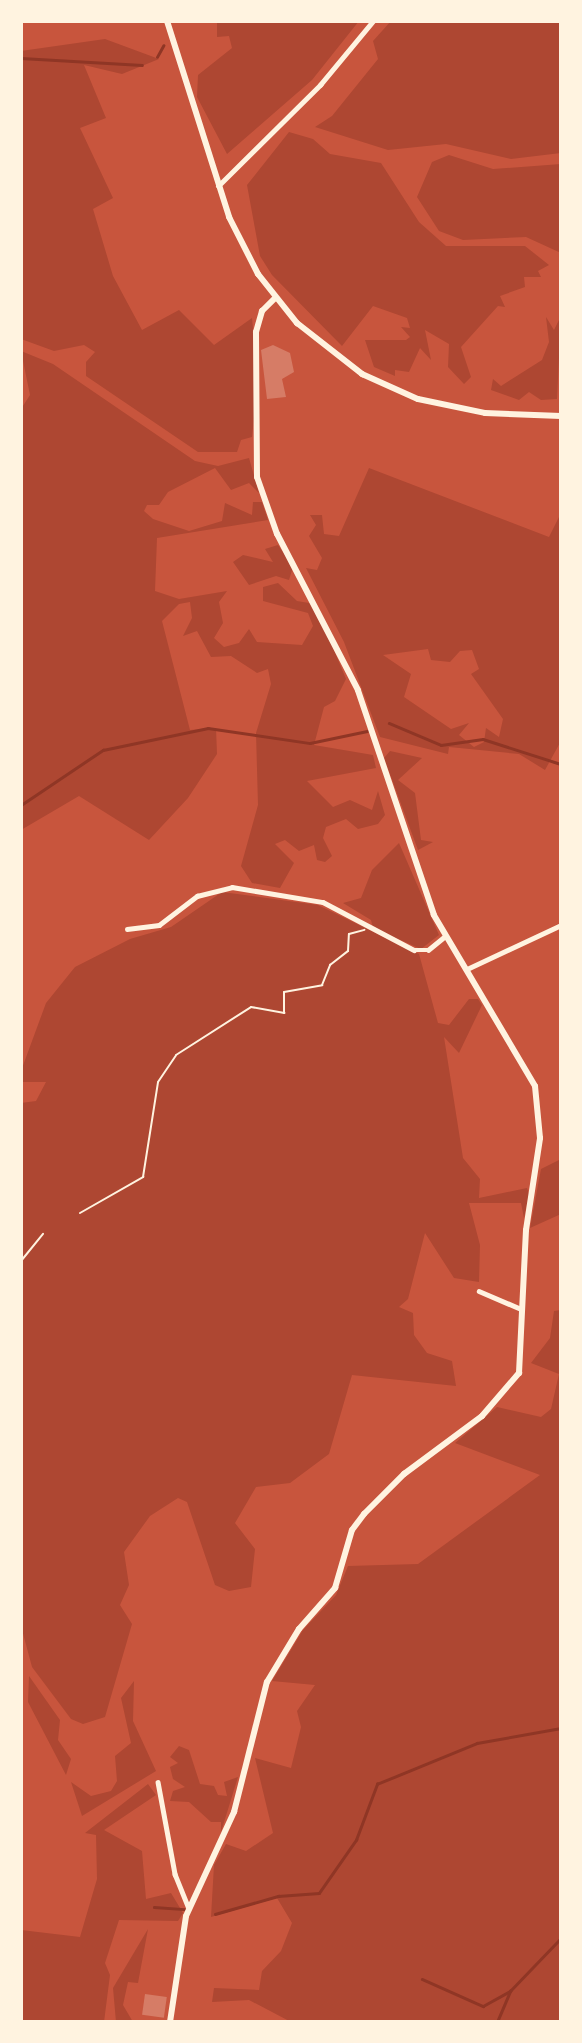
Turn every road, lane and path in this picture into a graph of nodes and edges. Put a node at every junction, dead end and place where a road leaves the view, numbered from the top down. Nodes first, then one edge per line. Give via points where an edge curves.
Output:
1 (167, 21) edge
2 (373, 21) edge
3 (217, 187) junction
4 (275, 298) junction
5 (561, 416) edge
6 (561, 925) edge
7 (368, 928) junction
8 (127, 929) dead end
9 (445, 936) junction
10 (467, 969) junction
11 (80, 1213) dead end
12 (43, 1234) dead end
13 (21, 1261) edge
14 (479, 1290) dead end
15 (521, 1309) junction
16 (158, 1782) dead end
17 (188, 1908) junction
18 (170, 2022) edge

1 - 3 street
2 - 3 street via 320,85
3 - 4 street via 247,255
4 - 5 street via 331,353 403,394 461,410
4 - 9 street via 262,311 256,332 257,477 277,534 358,690 401,830
6 - 10 street
7 - 8 street via 323,902 232,887 197,896 159,925
7 - 9 street via 421,951
7 - 11 path via 349,933 348,951 330,965 322,985 284,992 284,1013 251,1007 176,1055 158,1082 144,1177
9 - 10 street
10 - 15 street via 535,1086 540,1118
12 - 13 path
14 - 15 street
15 - 17 street via 523,1358 516,1377 482,1416 404,1474 352,1530 335,1588 294,1636 261,1695 234,1812
16 - 17 street via 175,1874
17 - 18 street

